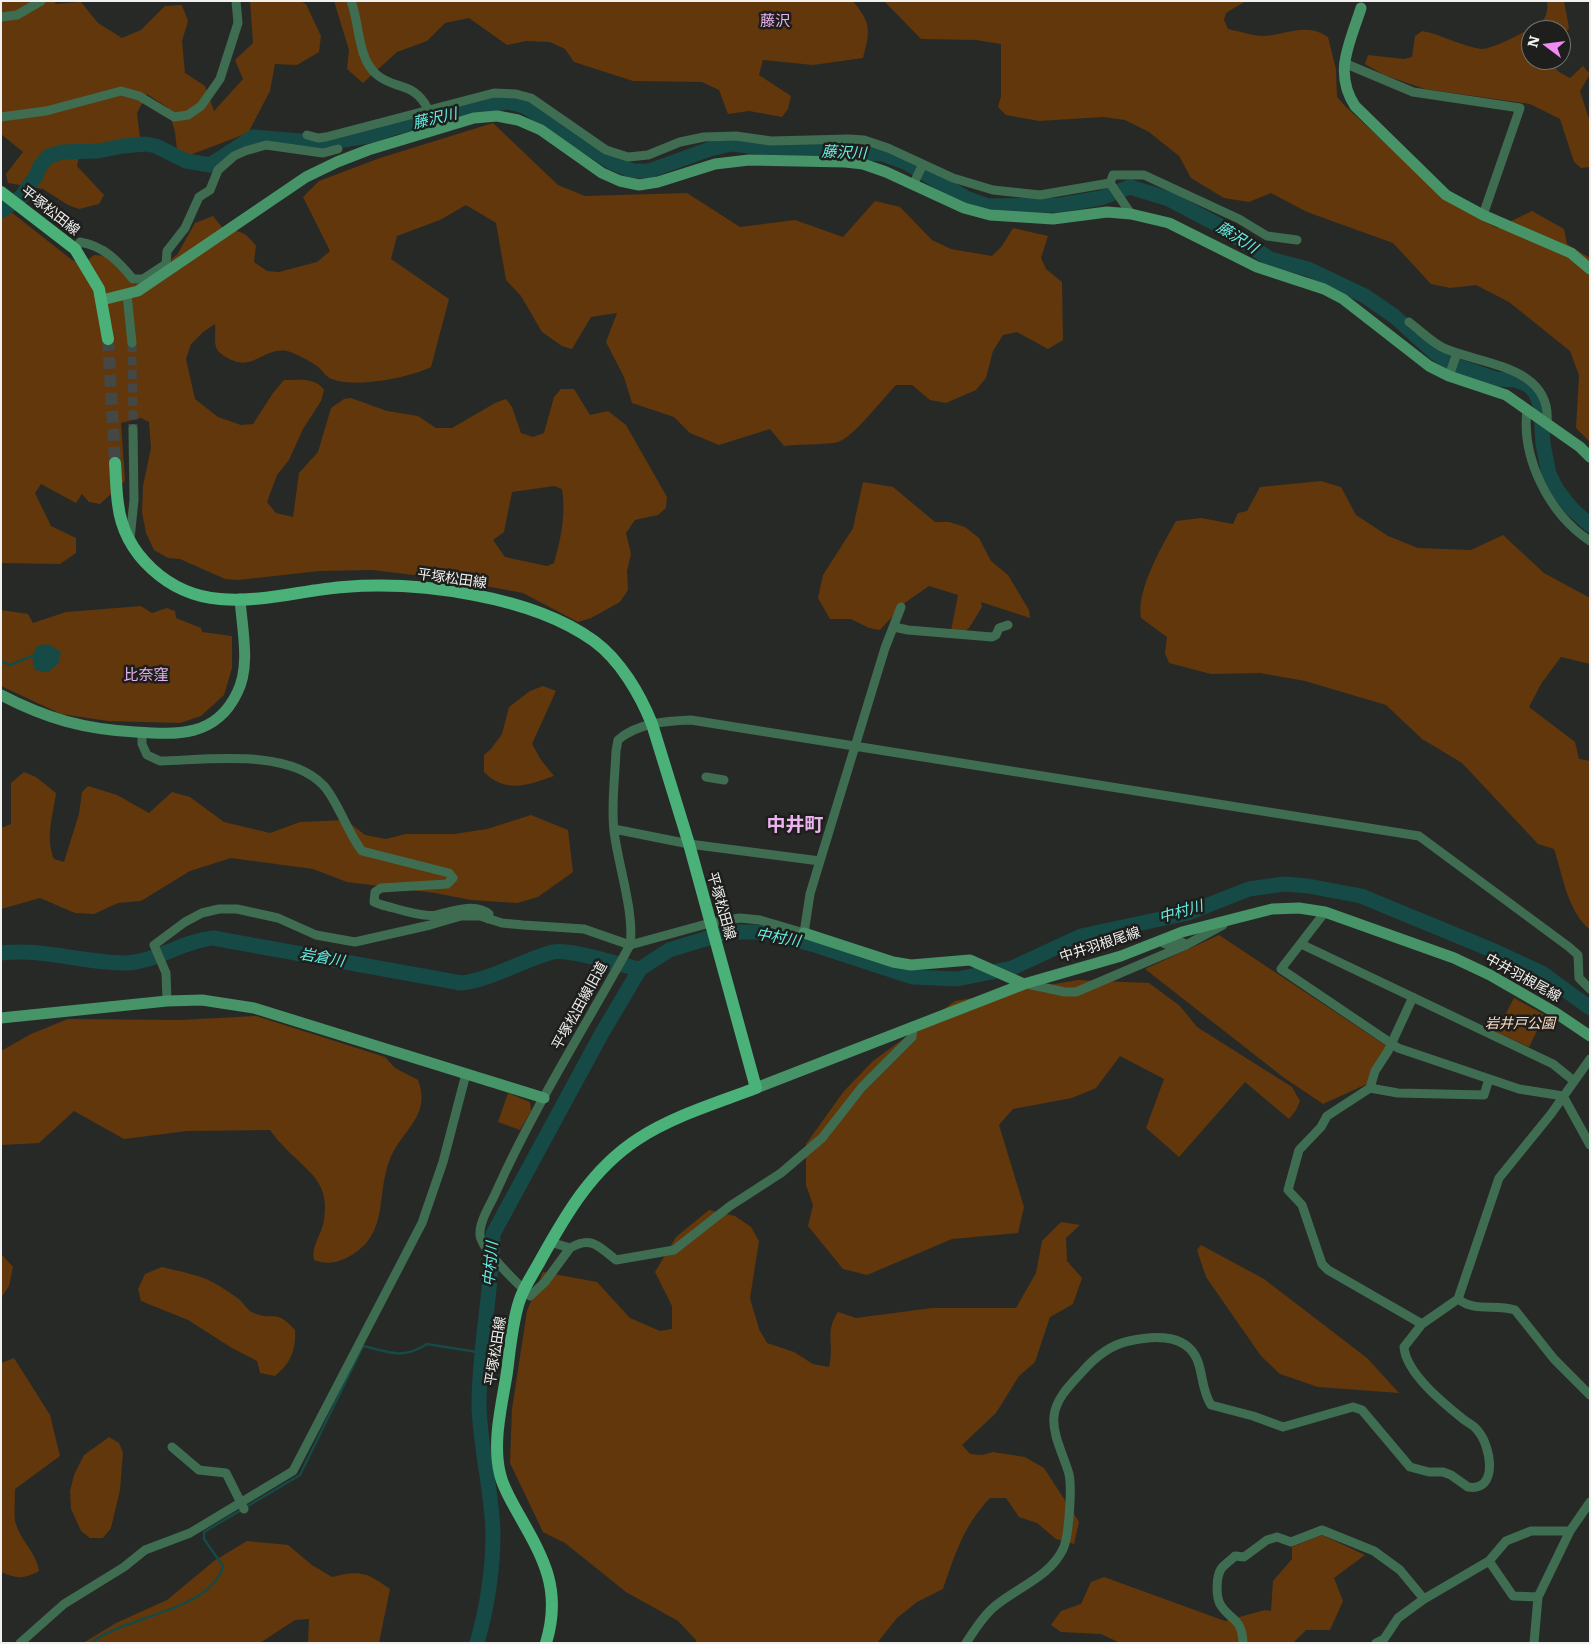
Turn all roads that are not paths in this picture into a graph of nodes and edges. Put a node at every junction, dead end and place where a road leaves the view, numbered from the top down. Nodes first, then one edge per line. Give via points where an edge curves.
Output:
1 (42, 1) edge
2 (236, 1) edge
3 (352, 1) edge
4 (1363, 5) edge
5 (1, 17) edge
6 (1344, 63) junction
7 (428, 109) junction
8 (1, 117) edge
9 (338, 132) junction
10 (307, 135) dead end
11 (338, 149) junction
12 (337, 162) junction
13 (924, 164) junction
14 (913, 184) junction
15 (1111, 185) junction
16 (1, 192) edge
17 (1131, 214) junction
18 (1483, 215) junction
19 (1298, 240) dead end
20 (75, 249) junction
21 (1590, 269) edge
22 (127, 295) junction
23 (102, 300) junction
24 (1409, 322) dead end
25 (108, 339) tunnel mouth
26 (132, 343) tunnel mouth
27 (1456, 354) junction
28 (1450, 373) junction
29 (1525, 409) junction
30 (1547, 423) junction
31 (133, 429) tunnel mouth
32 (1590, 457) edge
33 (115, 462) tunnel mouth
34 (130, 540) junction
35 (1590, 540) edge
36 (240, 599) junction
37 (901, 607) dead end
38 (1008, 625) dead end
39 (894, 627) junction
40 (1, 695) edge
41 (652, 724) junction
42 (142, 733) junction
43 (856, 745) junction
44 (706, 777) dead end
45 (724, 780) dead end
46 (614, 828) junction
47 (689, 844) junction
48 (820, 860) junction
49 (1325, 912) junction
50 (1234, 918) junction
51 (488, 919) junction
52 (711, 926) junction
53 (804, 933) junction
54 (1160, 941) junction
55 (1301, 944) junction
56 (630, 945) junction
57 (1186, 945) junction
58 (1024, 984) junction
59 (1590, 989) edge
60 (1413, 997) junction
61 (167, 1001) junction
62 (1, 1018) edge
63 (914, 1026) junction
64 (1590, 1036) edge
65 (1391, 1044) junction
66 (1590, 1058) edge
67 (466, 1074) junction
68 (1489, 1079) junction
69 (1574, 1081) junction
70 (756, 1088) junction
71 (1370, 1088) junction
72 (1563, 1096) junction
73 (544, 1098) junction
74 (1590, 1145) edge
75 (550, 1242) junction
76 (570, 1248) junction
77 (525, 1290) junction
78 (1458, 1299) junction
79 (1422, 1324) junction
80 (1590, 1395) edge
81 (172, 1447) dead end
82 (1590, 1502) edge
83 (243, 1506) junction
84 (1570, 1531) junction
85 (1489, 1561) junction
86 (1538, 1596) junction
87 (1424, 1599) junction
88 (20, 1643) edge
89 (546, 1643) edge
90 (966, 1643) edge
91 (1243, 1643) edge
92 (1376, 1643) edge
93 (1534, 1643) edge

1 - 5 street via 17,15
2 - 8 street via 238,23 220,79 202,106 188,115 174,117 139,96 121,91 46,111
3 - 7 street via 364,53 372,69 383,78 414,90
4 - 6 street
6 - 18 street via 1343,78 1355,106 1446,195
6 - 18 street via 1413,92 1520,108
7 - 9 street
7 - 13 street via 494,93 516,94 531,98 606,150 628,157 648,155 680,142 736,136 771,141 864,140
9 - 10 street via 318,138
9 - 11 street
11 - 12 street
11 - 20 street via 323,153 266,145 234,156 218,170 210,190 199,197 185,228 167,251 166,264 143,279 133,279 110,254 91,244 80,242
12 - 14 street via 474,118 497,116 518,120 541,130 602,173 639,186 715,164 749,160 863,164
12 - 22 street via 306,177 138,291
13 - 14 street
13 - 15 street via 973,185 1015,193 1040,195
14 - 17 street via 964,208 990,215 1053,219 1107,212
15 - 17 street
15 - 19 street via 1114,174 1144,175 1239,219 1267,236
16 - 20 main road, 平塚松田線
17 - 28 street via 1170,223 1257,268 1343,299 1429,366
18 - 21 street via 1571,253
20 - 23 main road, 平塚松田線
22 - 23 street
22 - 26 street
23 - 25 main road, 平塚松田線
24 - 27 street
27 - 28 street
27 - 30 street via 1521,373 1532,381 1546,404
28 - 29 street via 1506,395
29 - 30 street
29 - 35 street via 1527,440 1540,480 1556,510
30 - 32 street
31 - 34 street via 134,500
33 - 34 main road, 平塚松田線 via 118,505
34 - 36 main road, 平塚松田線 via 152,570 172,586 194,595
36 - 41 main road, 平塚松田線 via 379,586 460,593 533,610 577,630 602,647 632,686
36 - 42 street via 244,671 238,692 229,707 204,728 170,735
37 - 39 street
38 - 39 street via 999,628 992,637
39 - 43 street
40 - 42 street via 79,726
41 - 43 street via 691,720
41 - 46 street, 平塚松田線旧道 via 624,734 618,740
41 - 47 main road, 平塚松田線
42 - 51 street via 147,755 160,761 265,760 295,766 323,785 362,851 449,873 453,878 447,884 381,888 375,892 374,902 434,916 474,909 486,911
43 - 48 street
43 - 59 street via 1419,836 1578,955 1579,978
44 - 45 street
46 - 47 street
46 - 56 street, 平塚松田線旧道 via 631,920
47 - 48 street
47 - 52 main road, 平塚松田線
48 - 53 street
49 - 50 street, 中井羽根尾線 via 1299,908 1272,909
49 - 55 street
49 - 64 street, 中井羽根尾線 via 1454,958 1490,975
50 - 54 street, 中井羽根尾線
50 - 57 street
51 - 56 street via 584,929
51 - 61 street via 461,916 355,942 316,935 278,918 237,909 202,913 154,945 166,973
52 - 53 street via 740,918 760,920
52 - 56 street
52 - 70 main road, 平塚松田線
53 - 58 street via 902,964 970,960
54 - 57 street
54 - 58 street, 中井羽根尾線 via 1081,969
55 - 60 street
55 - 65 street via 1281,969
56 - 73 street, 平塚松田線旧道
57 - 58 street via 1076,992
58 - 63 street, 中井羽根尾線
60 - 65 street
60 - 69 street via 1554,1064
61 - 62 street
61 - 67 street via 202,1000 254,1008
63 - 70 street, 中井羽根尾線
63 - 76 street via 912,1037 862,1087 822,1138 781,1173 730,1206 674,1250 616,1260 594,1242 581,1241
65 - 68 street
65 - 71 street via 1375,1071
66 - 69 street
67 - 73 street
67 - 83 street via 443,1162 422,1223 296,1467 287,1477
68 - 71 street via 1484,1095
68 - 72 street via 1519,1089
69 - 72 street
70 - 75 main road, 平塚松田線 via 638,1138 592,1178
71 - 79 street via 1327,1116 1299,1150 1288,1190 1302,1205 1322,1264 1328,1270
72 - 74 street
72 - 78 street via 1499,1178
73 - 77 street, 平塚松田線旧道 via 510,1161 483,1221 480,1236 503,1269
75 - 76 street
75 - 77 main road, 平塚松田線
76 - 77 street via 538,1291 530,1296
77 - 89 main road, 平塚松田線 via 513,1329 498,1432 498,1457 505,1489 538,1548 551,1583 553,1597
78 - 79 street
78 - 80 street via 1479,1308 1506,1306 1516,1310 1554,1360
79 - 90 street via 1404,1347 1405,1357 1431,1390 1479,1431 1491,1459 1490,1470 1478,1487 1468,1488 1443,1472 1410,1467 1362,1410 1354,1407 1283,1427 1211,1405 1205,1396 1198,1363 1180,1341 1161,1337 1116,1344 1092,1361 1063,1394 1054,1414 1058,1440 1070,1476 1068,1533 1063,1550 1048,1569 993,1607
81 - 83 street via 200,1470 226,1473
82 - 84 street
83 - 88 street via 190,1533 145,1550 64,1604
84 - 85 street via 1531,1531 1506,1540
84 - 86 street
85 - 86 street via 1513,1596
85 - 87 street
86 - 93 street
87 - 91 street via 1400,1570 1374,1551 1322,1530 1291,1542 1277,1537 1267,1540 1244,1557 1235,1556 1220,1570 1217,1587 1220,1604 1236,1619 1243,1632
87 - 92 street via 1398,1618 1384,1639

